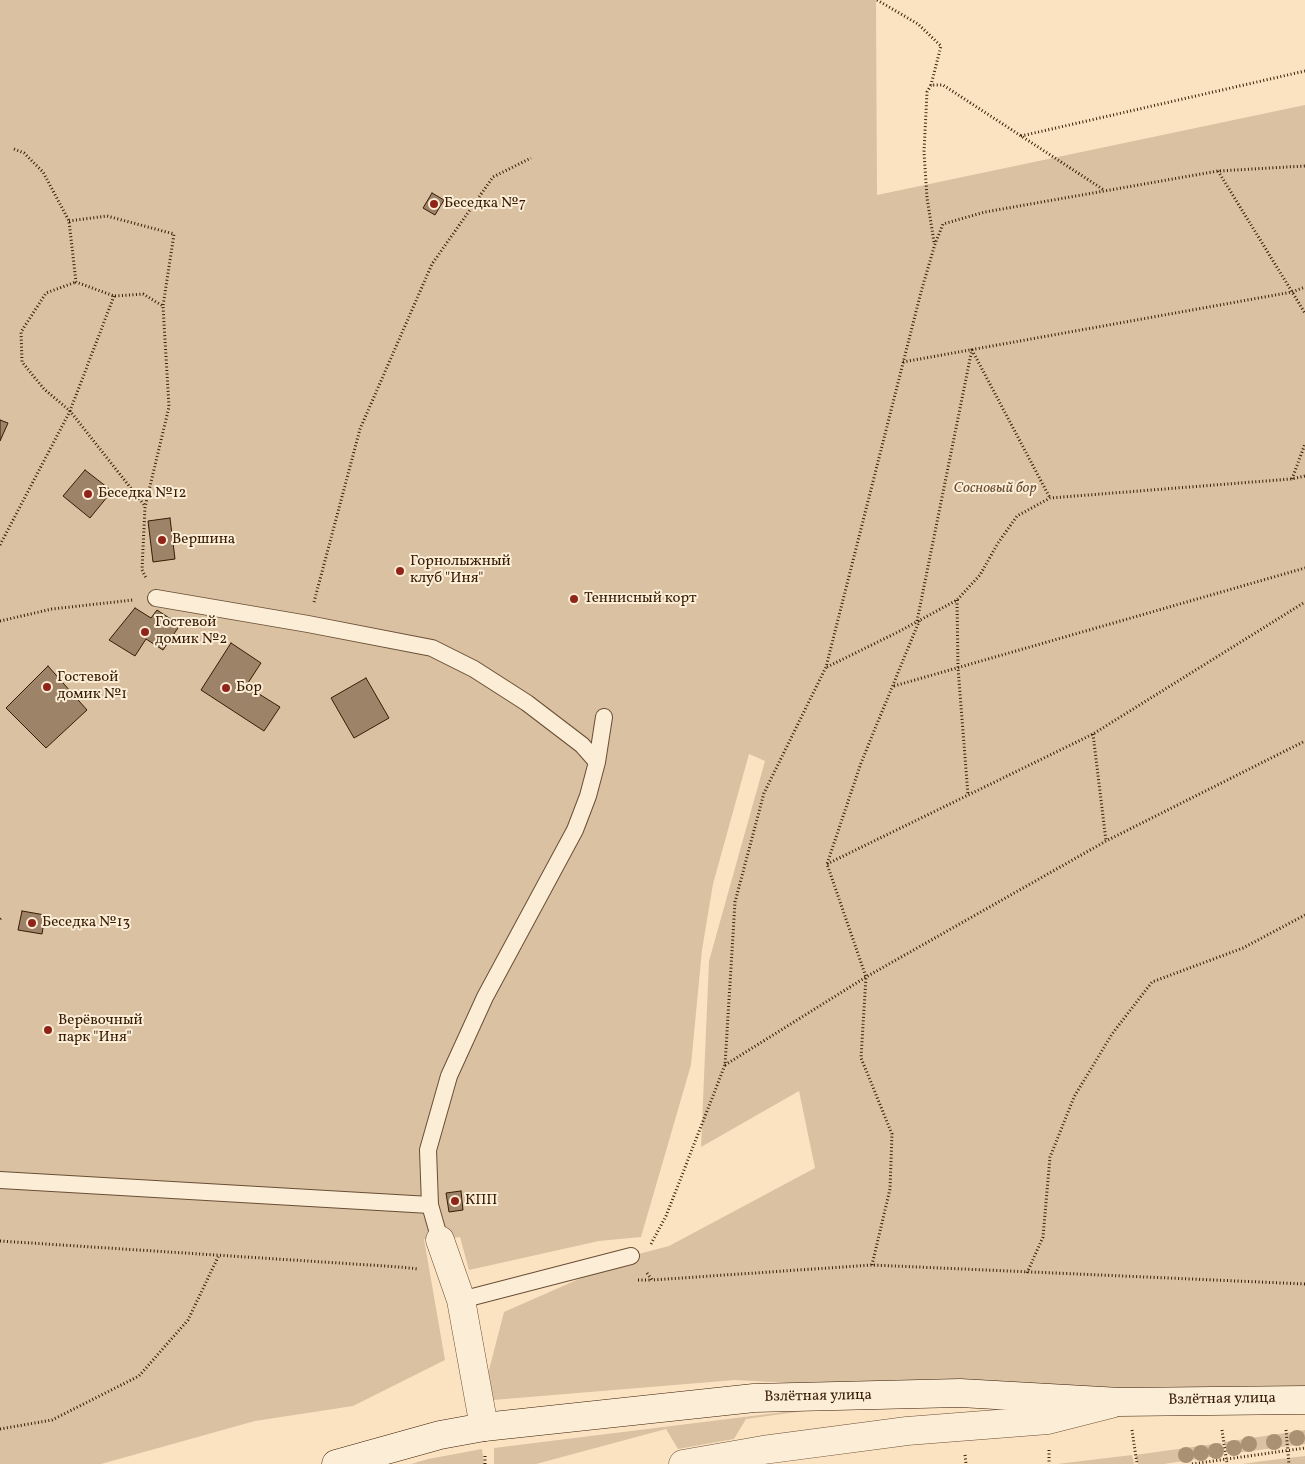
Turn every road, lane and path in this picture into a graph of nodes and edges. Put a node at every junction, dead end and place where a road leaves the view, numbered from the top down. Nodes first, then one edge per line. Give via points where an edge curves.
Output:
1 (877, 0) edge
2 (1305, 71) edge
3 (931, 85) junction
4 (1020, 136) junction
5 (14, 149) dead end
6 (530, 158) dead end
7 (1305, 166) edge
8 (1218, 170) junction
9 (1104, 191) junction
10 (70, 221) junction
11 (935, 244) junction
12 (76, 282) junction
13 (1305, 287) edge
14 (1292, 292) junction
15 (114, 296) junction
16 (163, 306) junction
17 (1305, 313) edge
18 (972, 350) junction
19 (903, 362) junction
20 (70, 411) junction
21 (1305, 444) edge
22 (1305, 476) edge
23 (1291, 479) junction
24 (1050, 498) junction
25 (145, 507) junction
26 (0, 545) edge
27 (1305, 568) edge
28 (156, 598) junction
29 (957, 600) junction
30 (1305, 602) edge
31 (920, 619) junction
32 (0, 621) edge
33 (308, 624) junction
34 (916, 629) junction
35 (826, 667) junction
36 (958, 668) junction
37 (894, 686) junction
38 (604, 717) dead end
39 (1093, 734) junction
40 (1305, 741) edge
41 (597, 762) junction
42 (968, 795) junction
43 (1106, 841) junction
44 (827, 864) junction
45 (1305, 915) edge
46 (866, 977) junction
47 (725, 1065) junction
48 (0, 1180) edge
49 (430, 1205) junction
50 (440, 1240) joint
51 (0, 1242) edge
52 (219, 1255) junction
53 (631, 1256) junction
54 (872, 1265) junction
55 (1027, 1273) junction
56 (452, 1274) junction
57 (1305, 1284) edge
58 (461, 1300) junction
59 (1305, 1400) edge
60 (1120, 1402) junction
61 (484, 1427) junction
62 (0, 1429) edge
63 (1286, 1432) dead end
64 (1305, 1448) edge
65 (1289, 1450) junction
66 (793, 1455) edge
67 (336, 1464) edge
68 (683, 1464) edge
69 (1192, 1464) edge
70 (1289, 1464) edge

1 - 3 path via 918,24 941,46
2 - 4 path
3 - 4 path via 943,86
3 - 11 path via 927,92 924,152
4 - 9 path
5 - 10 path via 24,153 43,172
6 - 33 path via 493,177 432,264 360,429
7 - 8 path
8 - 9 path
8 - 14 path
9 - 11 path via 985,212 943,224
10 - 12 path
10 - 16 path via 106,216 174,234
11 - 19 path
12 - 15 path
12 - 20 path via 46,294 21,332 22,362 44,389
13 - 14 path
14 - 17 path
14 - 18 path
15 - 16 path via 143,294
15 - 20 path
16 - 25 path via 169,407
18 - 19 path
18 - 24 path
18 - 34 path
19 - 35 path
20 - 25 path
20 - 26 path
21 - 23 path
22 - 23 path
23 - 24 path
24 - 29 path via 1017,516 980,575
25 - 28 path via 142,570
27 - 36 path
28 - 32 path via 52,609
28 - 33 lane
29 - 31 path
29 - 36 path
30 - 39 path
31 - 34 path
31 - 35 path
33 - 41 lane via 432,648 527,703 582,746
34 - 37 path
35 - 47 path via 764,793 735,902
36 - 37 path
36 - 42 path
37 - 44 path via 861,763
38 - 41 lane
39 - 42 path
39 - 43 path
40 - 43 path
41 - 49 lane via 575,830 485,997 449,1076 428,1150
42 - 44 path
43 - 46 path
44 - 46 path
45 - 55 path via 1243,948 1152,982 1112,1034 1074,1097 1050,1157 1043,1237
46 - 47 path
46 - 54 path via 861,1058 892,1134 890,1189
47 - 53 path via 666,1216 650,1244
48 - 49 lane
49 - 50 lane
50 - 56 main road
51 - 52 path
52 - 56 path via 400,1266
52 - 62 path via 188,1320 139,1376 52,1420
53 - 54 path via 652,1280
53 - 58 lane
54 - 55 path
55 - 57 path
56 - 58 main road
58 - 61 main road
59 - 60 main road, Взлётная улица
60 - 61 main road, Взлётная улица via 960,1393 754,1398
60 - 66 main road via 1048,1420 908,1431
61 - 67 main road, Взлётная улица via 440,1435
63 - 65 path
64 - 65 path
65 - 69 path
65 - 70 path
66 - 68 main road via 764,1450

